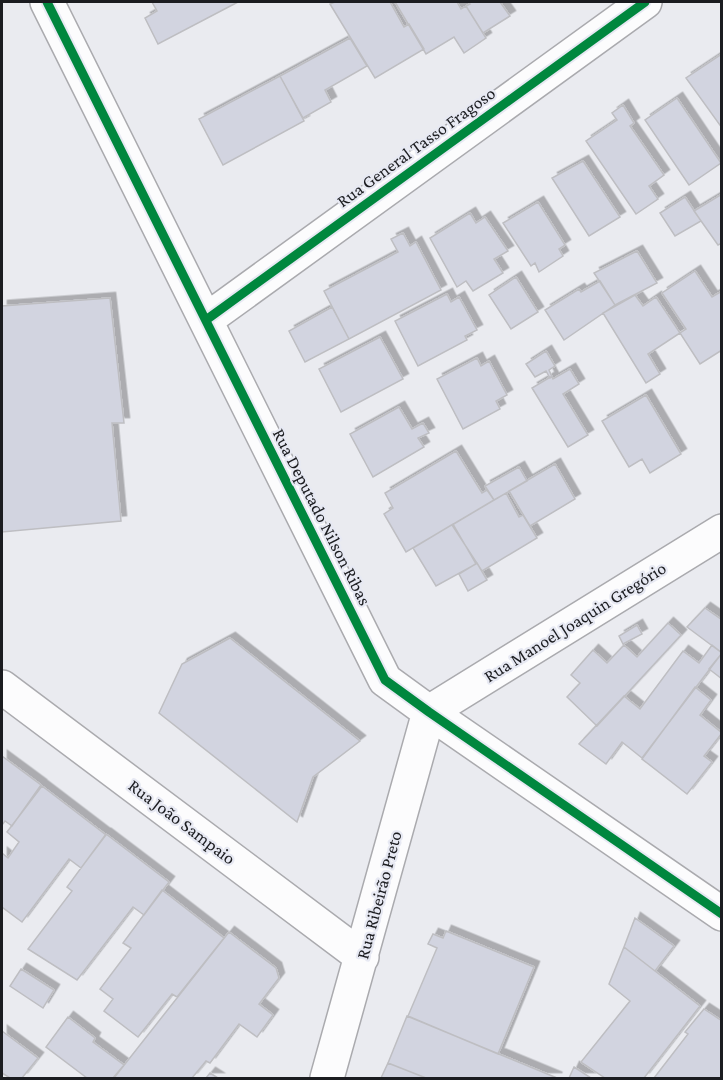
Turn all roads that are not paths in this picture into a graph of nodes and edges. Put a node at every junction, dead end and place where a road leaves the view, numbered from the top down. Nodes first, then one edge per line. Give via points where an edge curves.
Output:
1 (47, 2) edge
2 (645, 2) edge
3 (206, 320) junction
4 (722, 531) edge
5 (2, 687) edge
6 (429, 712) junction
7 (722, 914) edge
8 (362, 957) junction
9 (327, 1078) edge

1 - 3 street, Rua Deputado Nilson Ribas
2 - 3 street, Rua General Tasso Fragoso
3 - 6 street, Rua Deputado Nilson Ribas via 385,680
4 - 6 street, Rua Manoel Joaquin Gregório
5 - 8 street, Rua João Sampaio
6 - 7 street, Rua Deputado Nilson Ribas
6 - 8 street, Rua Ribeirão Preto
8 - 9 street, Rua Ribeirão Preto

